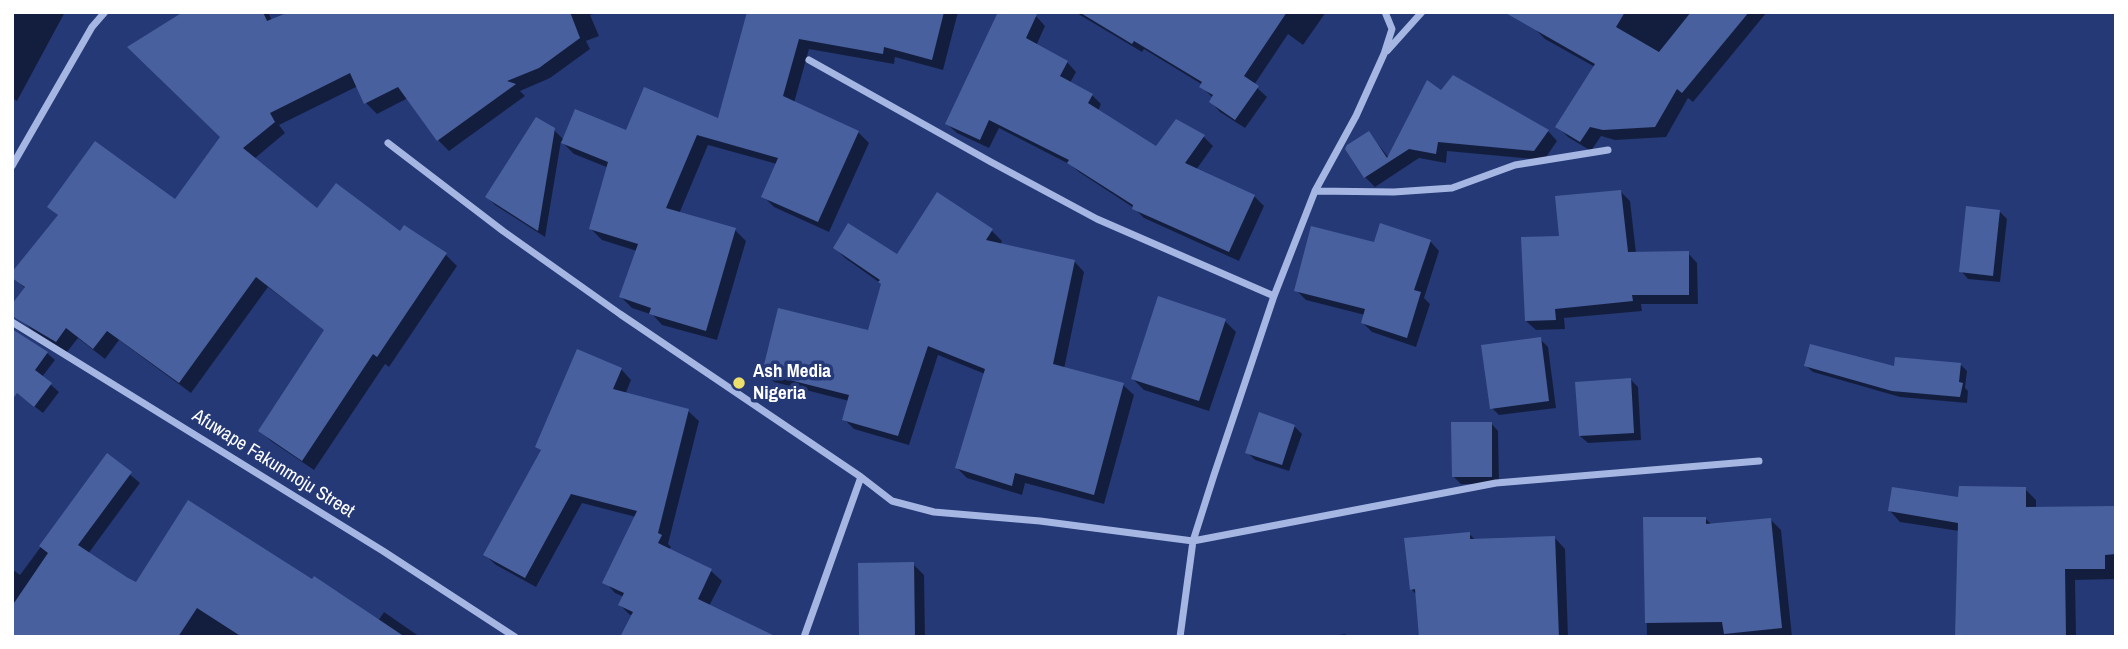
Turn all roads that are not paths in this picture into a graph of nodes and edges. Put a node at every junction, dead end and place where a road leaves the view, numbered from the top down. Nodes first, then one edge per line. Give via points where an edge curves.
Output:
1 (105, 12) edge
2 (1385, 12) edge
3 (1422, 12) edge
4 (1384, 54) junction
5 (808, 60) dead end
6 (388, 144) dead end
7 (1608, 150) dead end
8 (12, 166) edge
9 (1315, 191) junction
10 (1274, 296) junction
11 (12, 322) edge
12 (1759, 461) dead end
13 (861, 477) junction
14 (1193, 541) junction
15 (515, 637) edge
16 (804, 637) edge
17 (1180, 637) edge

1 - 8 street
2 - 4 street via 1392,29
3 - 4 street
4 - 9 street
5 - 10 street via 1097,219
6 - 13 street via 620,314
7 - 9 street via 1515,165 1452,188
9 - 10 street
10 - 14 street
11 - 15 street, Afuwape Fakunmoju Street
12 - 14 street via 1496,483
13 - 14 street via 892,501 934,512
13 - 16 street
14 - 17 street

